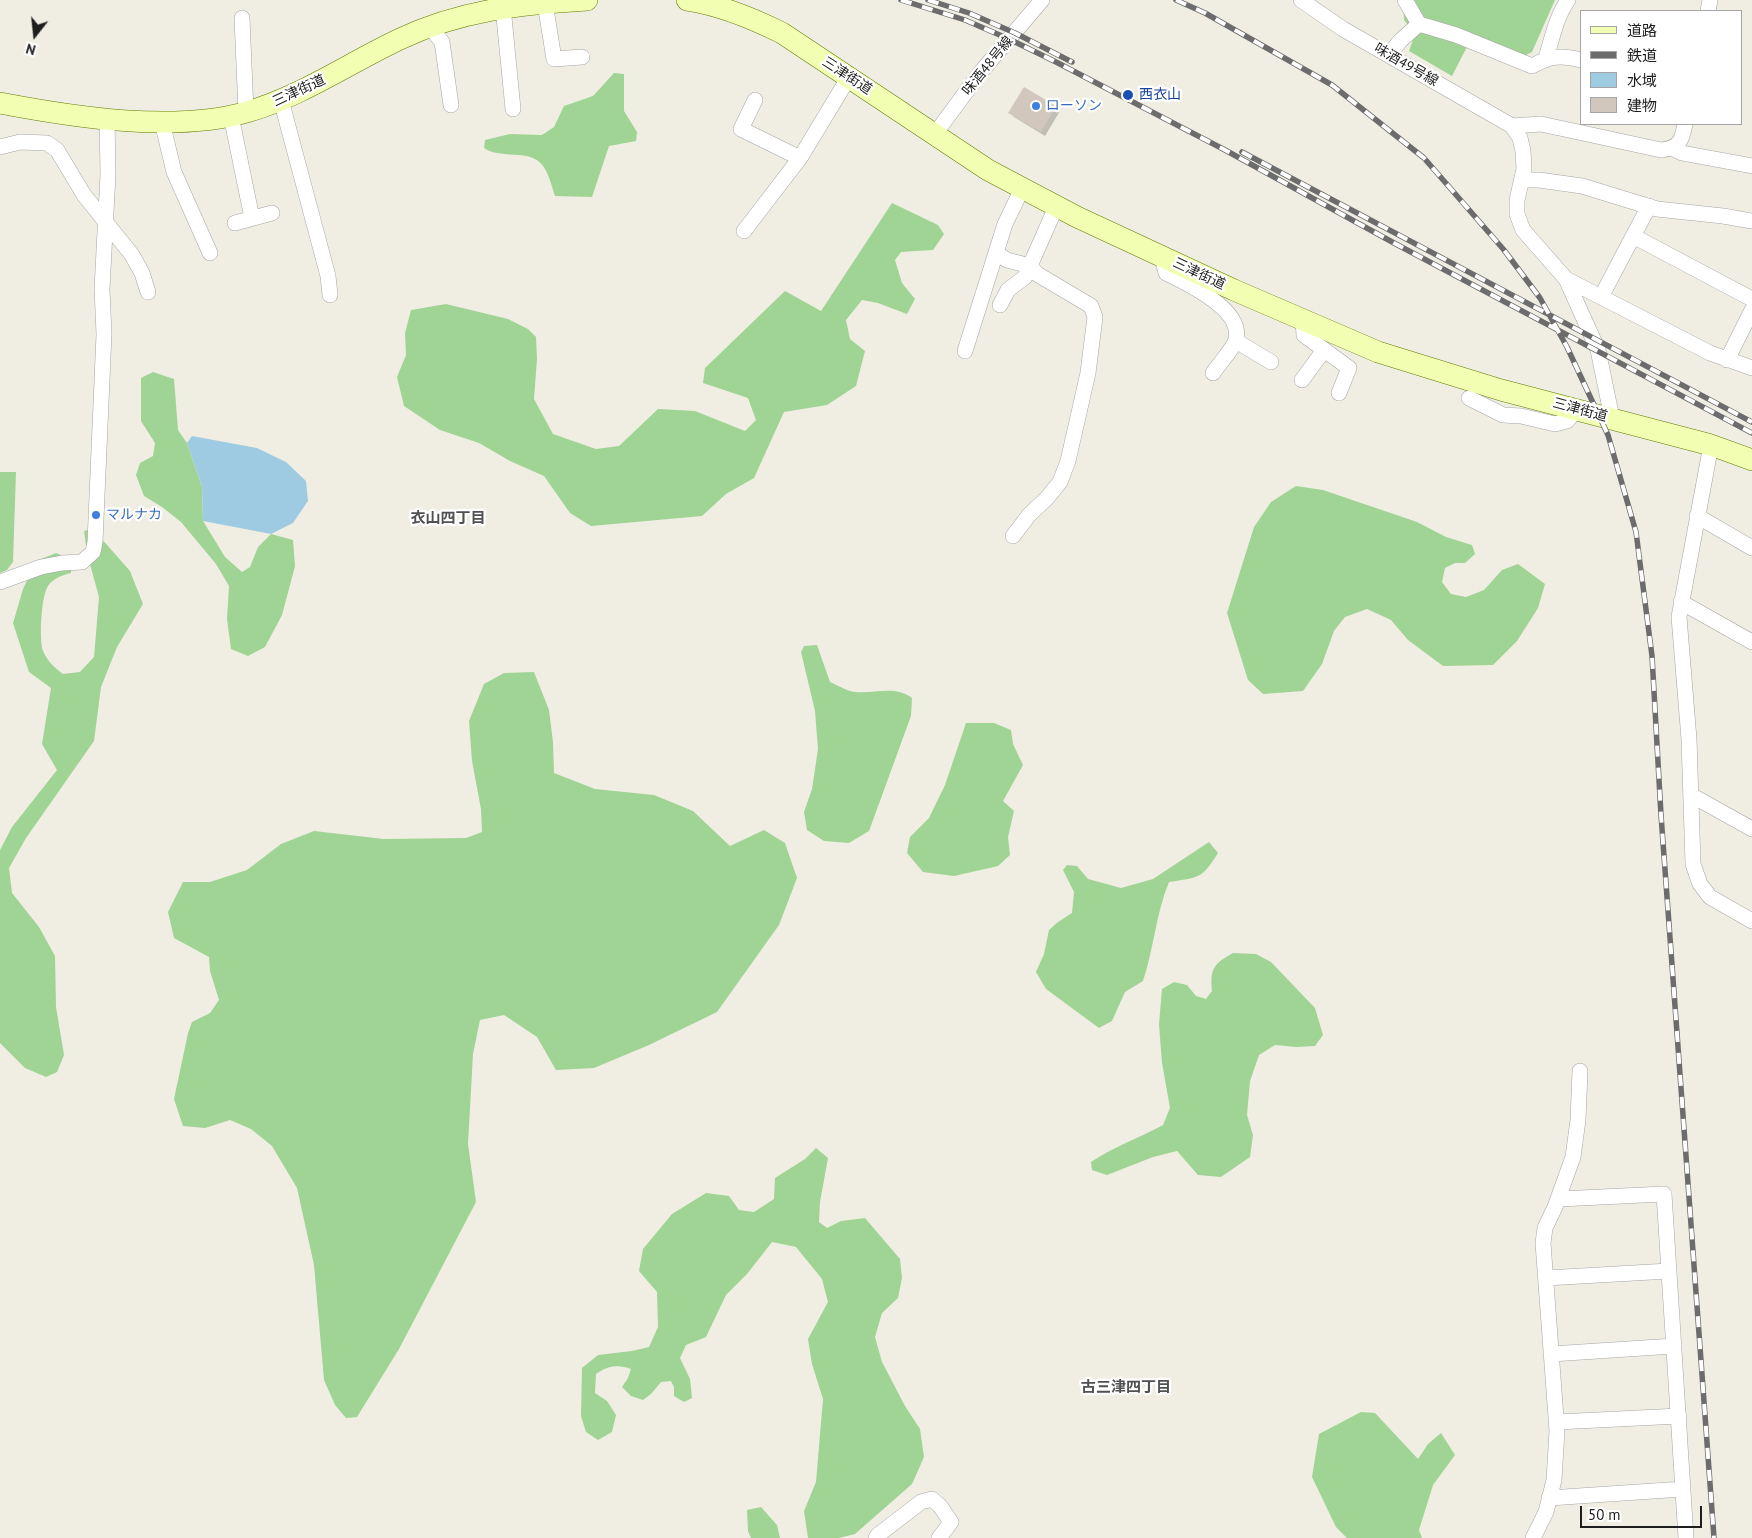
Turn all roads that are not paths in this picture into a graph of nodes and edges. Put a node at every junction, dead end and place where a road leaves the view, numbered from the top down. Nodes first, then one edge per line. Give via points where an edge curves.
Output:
1 (587, 0) edge
2 (687, 0) edge
3 (1042, 0) edge
4 (1301, 0) edge
5 (1405, 0) edge
6 (1568, 0) edge
7 (545, 3) junction
8 (503, 7) junction
9 (242, 18) dead end
10 (1419, 24) junction
11 (430, 26) junction
12 (1389, 55) junction
13 (582, 57) dead end
14 (1546, 58) junction
15 (1580, 60) edge
16 (849, 77) junction
17 (281, 100) junction
18 (754, 100) dead end
19 (0, 103) edge
20 (450, 104) dead end
21 (513, 109) dead end
22 (238, 114) junction
23 (107, 118) junction
24 (162, 122) junction
25 (1685, 125) edge
26 (1512, 126) junction
27 (935, 134) junction
28 (0, 147) edge
29 (1672, 148) junction
30 (800, 158) junction
31 (1752, 166) edge
32 (1522, 180) junction
33 (1022, 189) junction
34 (1649, 206) junction
35 (1056, 207) junction
36 (272, 213) dead end
37 (252, 218) junction
38 (105, 220) junction
39 (1752, 222) edge
40 (235, 223) dead end
41 (744, 231) dead end
42 (1633, 236) junction
43 (210, 253) dead end
44 (996, 253) junction
45 (1162, 257) junction
46 (1030, 266) junction
47 (1566, 279) junction
48 (148, 292) dead end
49 (330, 295) dead end
50 (1601, 297) junction
51 (1752, 298) edge
52 (1000, 305) dead end
53 (1752, 310) edge
54 (1303, 320) junction
55 (1236, 341) junction
56 (1324, 350) junction
57 (965, 352) dead end
58 (1726, 360) junction
59 (1271, 362) dead end
60 (1752, 368) edge
61 (1213, 373) dead end
62 (1302, 380) dead end
63 (1339, 393) dead end
64 (1469, 398) dead end
65 (1577, 409) junction
66 (1612, 418) junction
67 (1711, 445) junction
68 (1752, 460) edge
69 (1697, 516) junction
70 (1013, 536) dead end
71 (1752, 548) edge
72 (0, 582) edge
73 (1681, 602) junction
74 (1752, 642) edge
75 (1691, 795) junction
76 (1752, 829) edge
77 (1752, 921) edge
78 (1580, 1071) dead end
79 (1559, 1198) junction
80 (1669, 1271) junction
81 (1546, 1278) junction
82 (1674, 1346) junction
83 (1551, 1354) junction
84 (1679, 1416) junction
85 (1557, 1422) junction
86 (1683, 1489) junction
87 (1549, 1498) junction
88 (876, 1538) edge
89 (939, 1538) edge
90 (1533, 1538) edge
91 (1686, 1538) edge

1 - 7 street, 三津街道
2 - 16 street, 三津街道 via 756,19
3 - 27 street, 味酒48号線 via 980,73
4 - 12 street, 味酒49号線
5 - 10 street
6 - 14 street
7 - 8 street, 三津街道
7 - 13 street via 554,59
8 - 11 street, 三津街道 via 458,16
8 - 21 street
9 - 22 street
10 - 12 street
10 - 14 street via 1456,35 1532,66
11 - 17 street, 三津街道 via 372,52
11 - 20 street via 442,42
12 - 26 street, 味酒49号線
14 - 15 street via 1559,56
16 - 27 street, 三津街道
16 - 30 street
17 - 22 street, 三津街道
17 - 49 street via 328,276
18 - 30 street via 741,129
19 - 23 street, 三津街道
22 - 24 street, 三津街道
22 - 37 street
23 - 24 street, 三津街道
23 - 38 street
24 - 43 street via 174,172
25 - 29 street via 1683,138
26 - 29 street via 1541,124 1660,150
26 - 32 street via 1523,151
27 - 33 street, 三津街道
28 - 38 street via 20,142 47,143 57,150 84,195
29 - 31 street via 1682,153
30 - 41 street
32 - 34 street via 1582,186
32 - 47 street via 1516,214 1523,230
33 - 35 street, 三津街道
33 - 44 street via 1005,224
34 - 39 street
34 - 42 street
35 - 45 street, 三津街道
35 - 46 street
36 - 37 street
37 - 40 street
38 - 48 street via 132,255
38 - 72 street via 104,334 93,552 82,562 40,567
42 - 50 street
42 - 51 street
44 - 46 street via 1007,260
44 - 57 street
45 - 54 street, 三津街道
45 - 55 street via 1166,273 1227,312 1236,326
46 - 52 street via 1025,277 1008,290
46 - 70 street via 1037,274 1091,306 1096,317 1088,373 1068,462 1060,482
47 - 50 street
47 - 66 street via 1598,350
50 - 58 street
53 - 58 street
54 - 56 street via 1304,335
54 - 65 street, 三津街道 via 1378,352 1501,390
55 - 59 street
55 - 61 street
56 - 62 street
56 - 63 street via 1349,368
58 - 60 street
64 - 65 street via 1503,415 1555,424 1567,421
65 - 66 street, 三津街道
66 - 67 street, 三津街道
67 - 68 street, 三津街道
67 - 69 street
69 - 71 street
69 - 73 street
73 - 74 street
73 - 75 street via 1678,618
75 - 76 street
75 - 77 street via 1693,864 1700,884 1710,897
78 - 79 street via 1573,1157
79 - 80 street via 1664,1194
79 - 81 street via 1545,1228
80 - 81 street
80 - 82 street
81 - 83 street
82 - 83 street
82 - 84 street
83 - 85 street
84 - 85 street
84 - 86 street
85 - 87 street via 1554,1480
86 - 87 street
86 - 91 street
87 - 90 street
88 - 89 street via 922,1502 932,1499 951,1522

